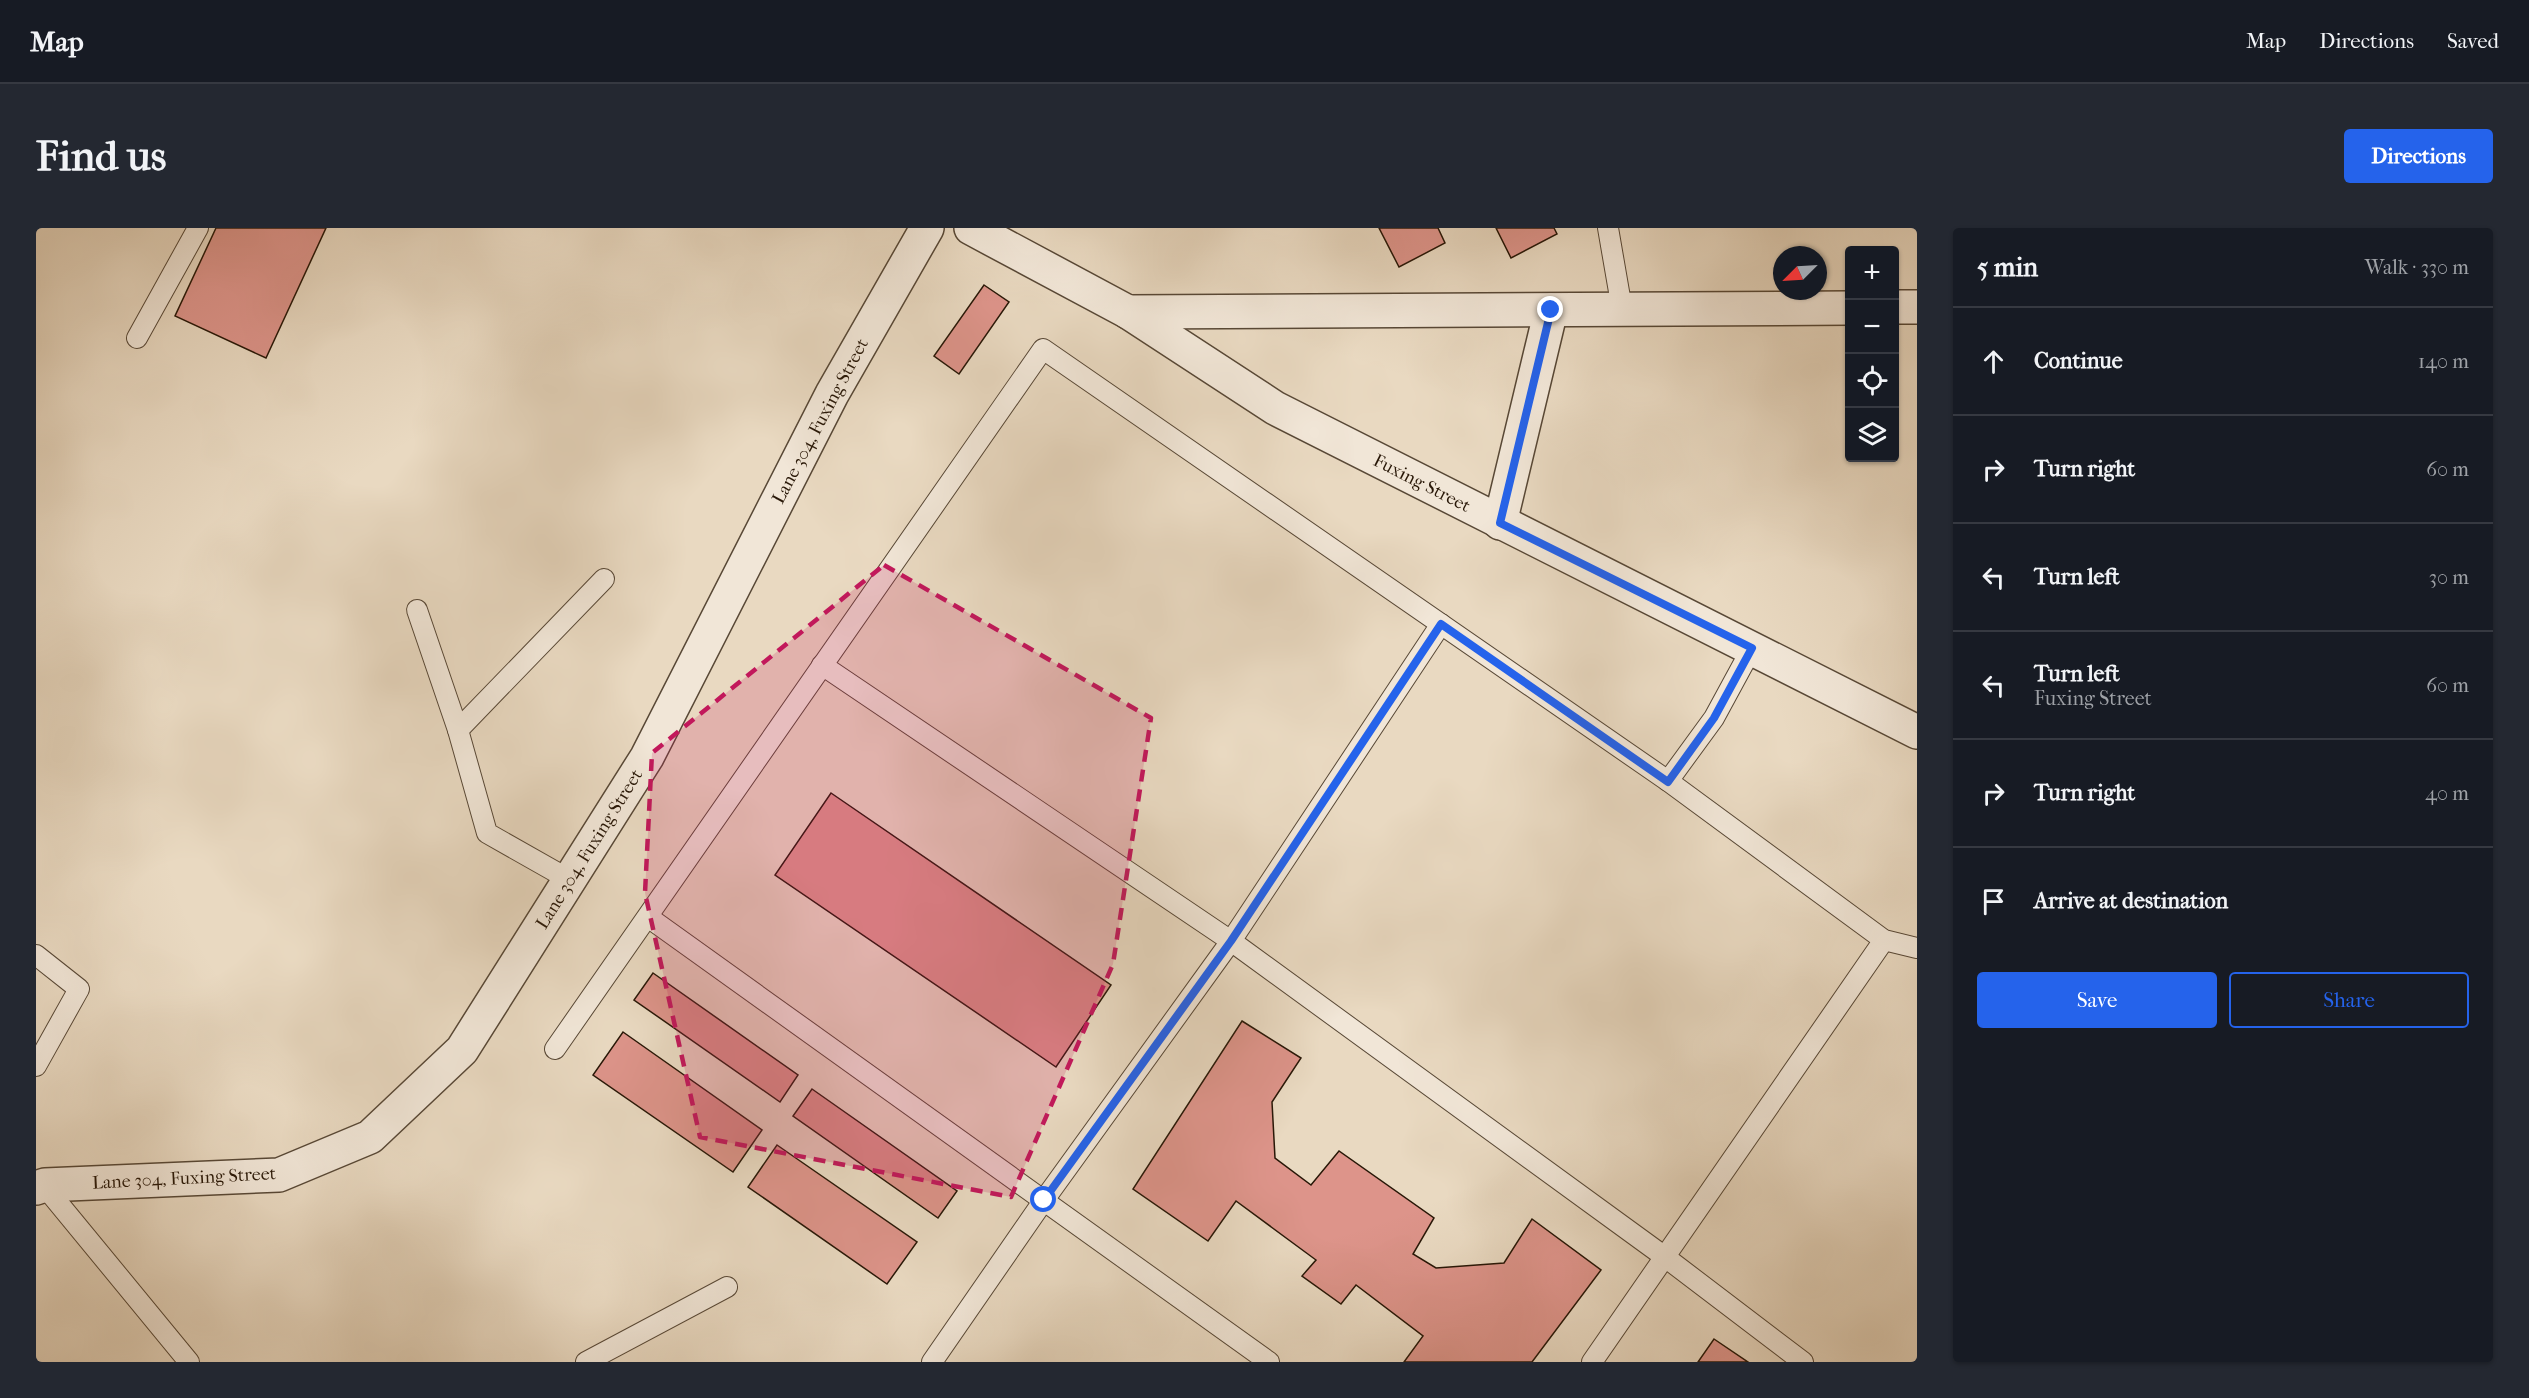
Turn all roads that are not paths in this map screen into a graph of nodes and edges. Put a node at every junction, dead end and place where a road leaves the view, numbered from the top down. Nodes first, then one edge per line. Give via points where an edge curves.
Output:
1 (198, 228) edge
2 (927, 228) edge
3 (971, 228) edge
4 (1608, 228) edge
5 (1899, 307) edge
6 (1917, 307) edge
7 (1845, 308) edge
8 (1622, 309) junction
9 (1551, 310) junction
10 (1128, 312) junction
11 (137, 338) dead end
12 (1500, 523) junction
13 (604, 579) dead end
14 (417, 610) dead end
15 (1441, 624) junction
16 (1752, 648) junction
17 (822, 665) junction
18 (458, 730) junction
19 (1917, 732) edge
20 (1668, 782) junction
21 (570, 880) junction
22 (648, 916) junction
23 (1884, 940) junction
24 (1231, 941) junction
25 (1917, 948) edge
26 (36, 956) edge
27 (555, 1049) dead end
28 (36, 1066) edge
29 (39, 1184) edge
30 (1044, 1200) junction
31 (1665, 1257) junction
32 (727, 1287) dead end
33 (189, 1362) edge
34 (586, 1362) edge
35 (932, 1362) edge
36 (1269, 1362) edge
37 (1592, 1362) edge
38 (1803, 1362) edge

1 - 11 lane
2 - 21 street, Lane 304, Fuxing Street via 832,394 647,757
3 - 10 street, Fuxing Street
4 - 8 lane
5 - 6 street
7 - 8 street
8 - 9 street
9 - 10 street
9 - 12 street
10 - 12 street, Fuxing Street via 1275,408
12 - 16 street, Fuxing Street
13 - 18 lane
14 - 18 lane
15 - 17 lane via 1043,349
15 - 20 lane
15 - 24 lane
16 - 19 street, Fuxing Street
16 - 20 lane via 1714,718
17 - 22 lane
17 - 24 lane
18 - 21 lane via 487,833
20 - 23 lane
21 - 29 street, Lane 304, Fuxing Street via 462,1050 370,1137 279,1175
22 - 27 lane
22 - 30 lane
23 - 25 lane
23 - 31 lane
24 - 30 lane
24 - 31 lane
26 - 28 lane via 79,989
29 - 33 lane
30 - 35 lane
30 - 36 lane
31 - 37 lane
31 - 38 lane
32 - 34 lane

